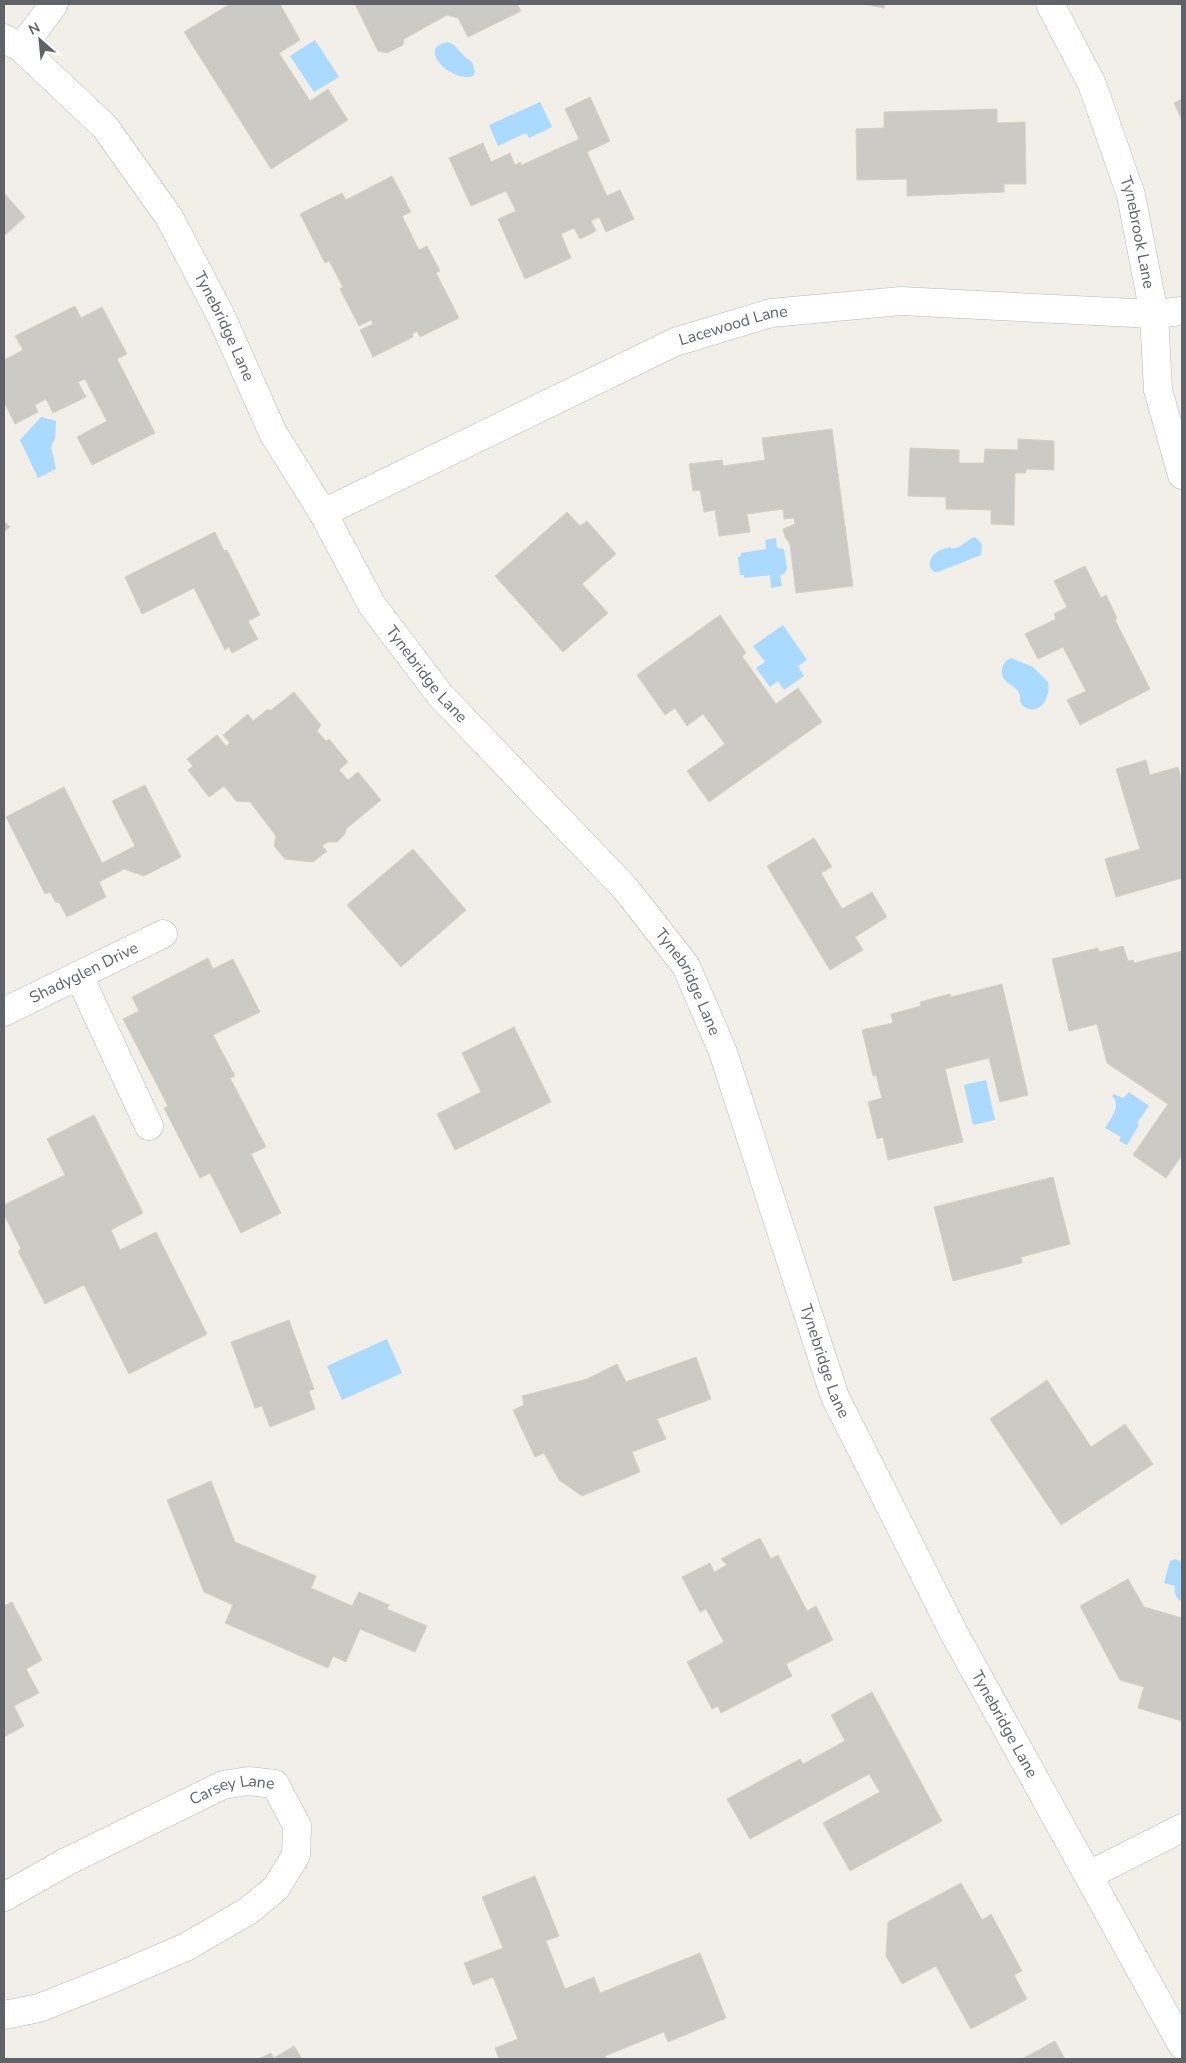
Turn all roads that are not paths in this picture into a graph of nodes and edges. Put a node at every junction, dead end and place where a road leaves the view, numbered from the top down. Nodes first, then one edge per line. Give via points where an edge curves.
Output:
1 (54, 4) edge
2 (1050, 4) edge
3 (12, 43) edge
4 (1182, 311) edge
5 (1154, 314) junction
6 (1182, 475) edge
7 (323, 513) junction
8 (163, 934) dead end
9 (78, 976) junction
10 (4, 1012) edge
11 (149, 1126) dead end
12 (1182, 1828) edge
13 (1089, 1875) junction
14 (4, 1897) edge
15 (4, 2016) edge
16 (1182, 2045) edge

1 - 3 street
2 - 5 street, Tynebrook Lane via 1092,84 1131,195
3 - 7 street, Tynebridge Lane via 105,127 169,217 221,316 273,433
4 - 5 street, Lacewood Lane
5 - 6 street, Tynebrook Lane via 1158,390
5 - 7 street, Lacewood Lane via 901,301 771,314 675,342
7 - 13 street, Tynebridge Lane via 372,605 440,695 625,888 686,966 723,1052 835,1397 955,1635
8 - 9 street, Shadyglen Drive
9 - 10 street, Shadyglen Drive
9 - 11 street
12 - 13 street
13 - 16 street, Tynebridge Lane
14 - 15 street, Carsey Lane via 66,1862 223,1785 248,1781 275,1784 297,1826 296,1854 276,1888 248,1911 186,1947 107,1981 39,2008

